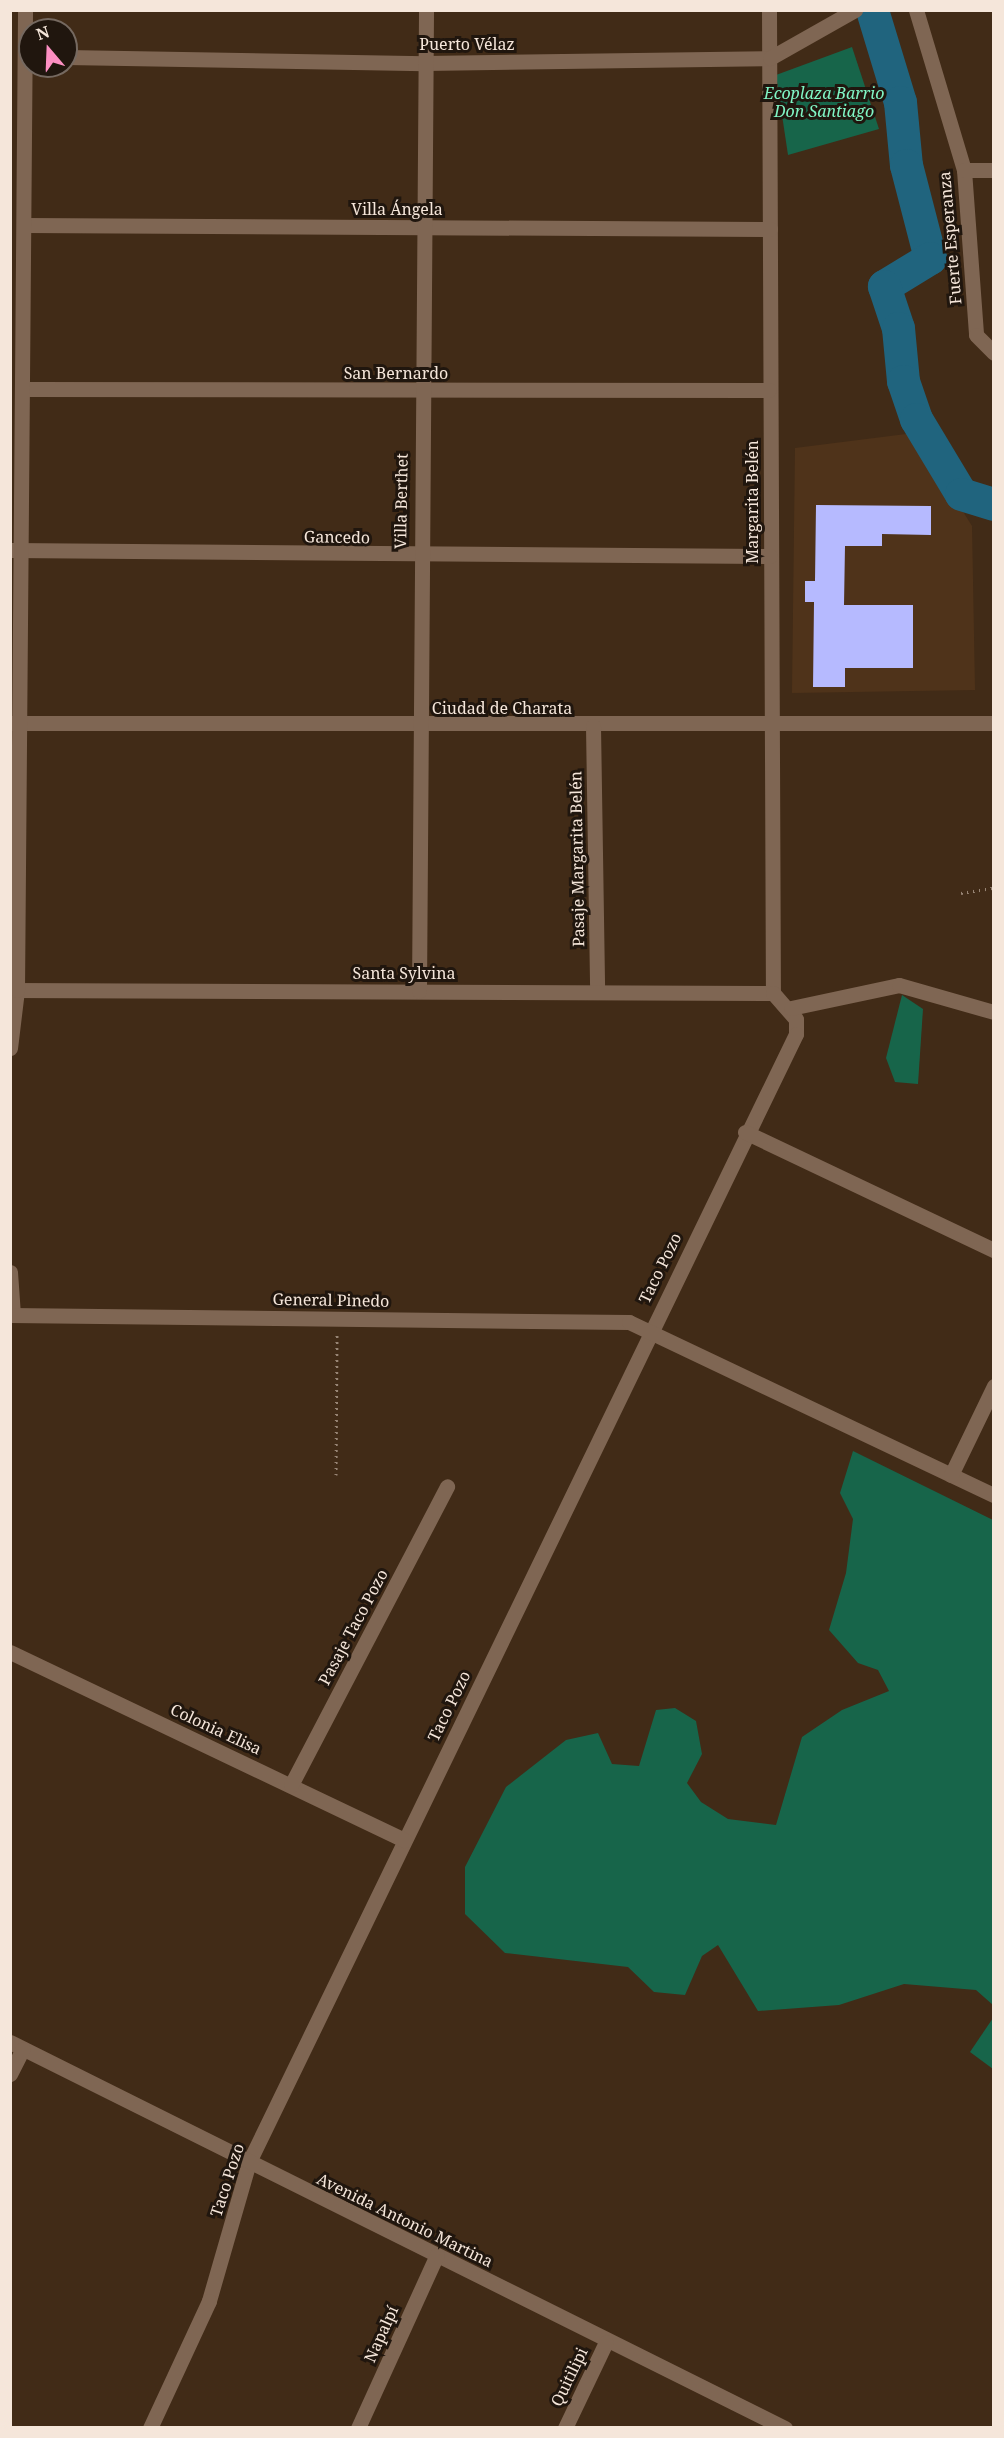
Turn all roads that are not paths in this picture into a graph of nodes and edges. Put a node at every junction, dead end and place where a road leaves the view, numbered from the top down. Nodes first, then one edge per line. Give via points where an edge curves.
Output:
1 (426, 10) edge
2 (770, 10) edge
3 (916, 10) edge
4 (852, 12) edge
5 (78, 57) edge
6 (770, 58) junction
7 (424, 63) junction
8 (22, 78) edge
9 (964, 170) junction
10 (993, 170) edge
11 (24, 225) junction
12 (420, 227) junction
13 (770, 229) junction
14 (993, 353) edge
15 (22, 389) junction
16 (769, 390) junction
17 (421, 392) junction
18 (15, 550) edge
19 (418, 556) junction
20 (770, 556) junction
21 (770, 721) junction
22 (15, 723) edge
23 (993, 723) edge
24 (420, 726) junction
25 (593, 726) junction
26 (14, 990) edge
27 (419, 991) junction
28 (597, 992) junction
29 (773, 993) junction
30 (791, 1008) junction
31 (993, 1012) edge
32 (10, 1048) edge
33 (745, 1132) junction
34 (993, 1250) edge
35 (10, 1272) edge
36 (12, 1315) edge
37 (649, 1332) junction
38 (993, 1386) edge
39 (951, 1475) junction
40 (447, 1486) dead end
41 (993, 1495) edge
42 (10, 1652) edge
43 (291, 1785) junction
44 (405, 1840) junction
45 (17, 2045) edge
46 (10, 2074) edge
47 (249, 2162) junction
48 (437, 2255) junction
49 (606, 2342) junction
50 (764, 2423) edge
51 (150, 2427) edge
52 (358, 2427) edge
53 (565, 2427) edge
54 (785, 2427) edge

1 - 7 street, Villa Berthet
2 - 6 street, Margarita Belén
3 - 9 street, Fuerte Esperanza
4 - 6 street, Puerto Vélaz
5 - 7 street, Puerto Vélaz
6 - 7 street, Puerto Vélaz
6 - 13 street, Margarita Belén
7 - 12 street, Villa Berthet
8 - 11 street
9 - 10 street
9 - 14 street, Fuerte Esperanza via 976,335
11 - 12 street, Villa Ángela
11 - 15 street
12 - 13 street, Villa Ángela
12 - 17 street, Villa Berthet
13 - 16 street, Margarita Belén
15 - 17 street, San Bernardo
15 - 18 street
16 - 17 street, San Bernardo
16 - 20 street, Margarita Belén
17 - 19 street, Villa Berthet
18 - 19 street, Gancedo
18 - 22 street
19 - 20 street, Gancedo
19 - 24 street, Villa Berthet
20 - 21 street, Margarita Belén
21 - 23 street, Ciudad de Charata
21 - 25 street, Ciudad de Charata
21 - 29 street, Margarita Belén
22 - 24 street, Ciudad de Charata
22 - 26 street
24 - 25 street, Ciudad de Charata
24 - 27 street, Villa Berthet
25 - 28 street, Pasaje Margarita Belén
26 - 27 street, Santa Sylvina
26 - 32 street
27 - 28 street, Santa Sylvina
28 - 29 street, Santa Sylvina
29 - 30 street
30 - 31 street via 899,985
30 - 33 street, Taco Pozo via 796,1034
33 - 34 street
33 - 37 street, Taco Pozo
35 - 36 street
36 - 37 street, General Pinedo via 629,1322
37 - 39 street, General Pinedo
37 - 44 street, Taco Pozo
38 - 39 street
39 - 41 street, General Pinedo
40 - 43 street, Pasaje Taco Pozo
42 - 43 street, Colonia Elisa
43 - 44 street, Colonia Elisa
44 - 47 street, Taco Pozo
45 - 46 street
45 - 47 street, Avenida Antonio Martina
47 - 48 street, Avenida Antonio Martina
47 - 51 street, Taco Pozo via 209,2301
48 - 49 street, Avenida Antonio Martina
48 - 52 street, Napalpí
49 - 50 street, Avenida Antonio Martina
49 - 53 street, Quitilipi
50 - 54 street, Avenida Antonio Martina

